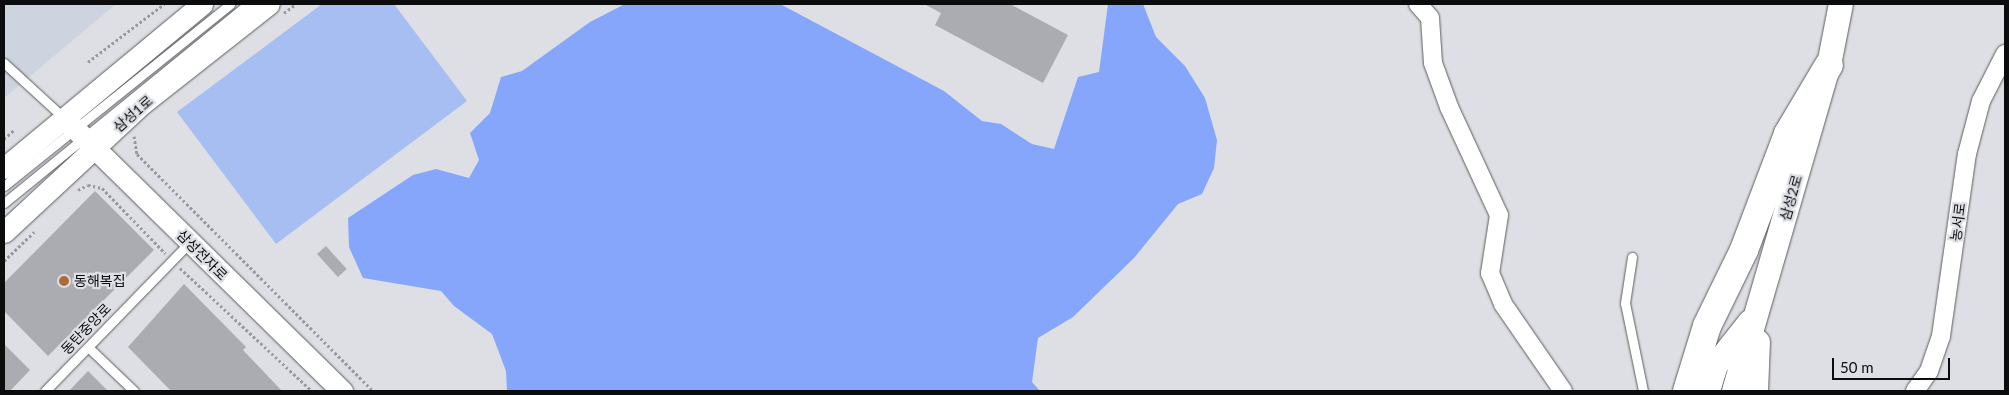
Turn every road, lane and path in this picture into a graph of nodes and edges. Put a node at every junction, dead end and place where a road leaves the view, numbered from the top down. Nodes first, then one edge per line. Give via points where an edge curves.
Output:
1 (164, 4) edge
2 (202, 4) edge
3 (230, 4) edge
4 (248, 4) edge
5 (269, 4) edge
6 (1418, 4) edge
7 (1841, 4) edge
8 (2005, 54) edge
9 (88, 62) dead end
10 (4, 63) edge
11 (1829, 65) junction
12 (14, 130) dead end
13 (79, 132) junction
14 (4, 139) edge
15 (137, 154) dead end
16 (4, 168) edge
17 (4, 186) edge
18 (72, 194) dead end
19 (4, 203) edge
20 (38, 228) dead end
21 (4, 232) edge
22 (189, 243) junction
23 (1632, 257) dead end
24 (172, 260) junction
25 (4, 261) edge
26 (1758, 310) junction
27 (88, 347) junction
28 (44, 391) edge
29 (134, 391) edge
30 (312, 391) edge
31 (342, 391) edge
32 (373, 391) edge
33 (1562, 391) edge
34 (1643, 391) edge
35 (1687, 391) edge
36 (1708, 391) edge
37 (1734, 391) edge
38 (1756, 391) edge
39 (1915, 391) edge

1 - 9 path
2 - 13 street, 삼성1로
3 - 13 lane
4 - 13 lane
5 - 13 street, 삼성1로
6 - 33 street via 1430,18 1433,63 1449,107 1499,215 1490,273 1503,304
7 - 11 main road, 삼성2로
8 - 39 street, 농서로 via 1981,101 1967,154 1941,336 1929,371
10 - 13 lane
11 - 26 main road, 삼성2로
11 - 35 highway via 1788,134 1744,250 1708,326
12 - 14 path
13 - 16 street, 삼성1로
13 - 17 lane
13 - 19 lane
13 - 21 street, 삼성1로
13 - 22 street, 삼성전자로
15 - 32 path
18 - 24 path via 88,185 102,188
20 - 25 path
22 - 24 lane, 동탄중앙로
22 - 31 street, 삼성전자로
23 - 34 lane via 1625,303
24 - 27 lane, 동탄중앙로
24 - 30 path
26 - 36 main road via 1716,366
26 - 37 main road, 삼성2로
26 - 38 main road
27 - 28 lane, 동탄중앙로
27 - 29 lane

